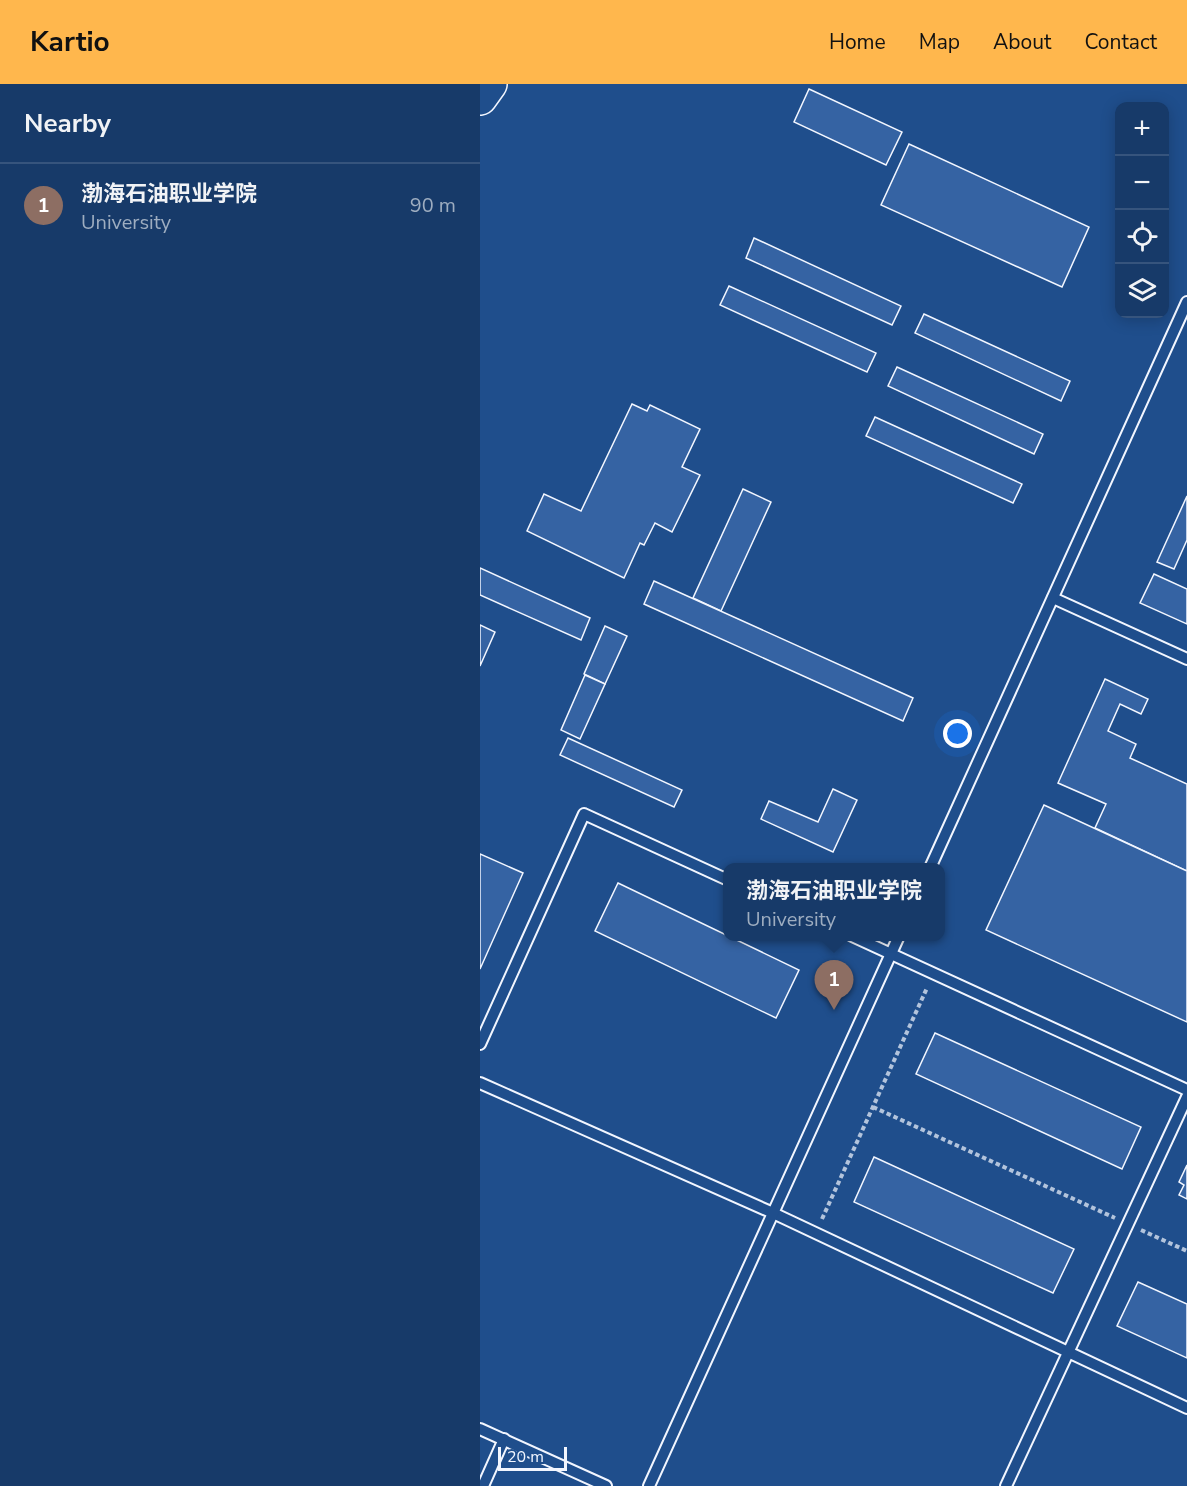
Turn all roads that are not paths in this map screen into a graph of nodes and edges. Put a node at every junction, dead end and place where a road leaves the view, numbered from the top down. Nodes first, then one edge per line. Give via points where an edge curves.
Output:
1 (490, 84) edge
2 (480, 98) edge
3 (1187, 302) edge
4 (1053, 598) junction
5 (1187, 659) edge
6 (932, 863) edge
7 (723, 878) edge
8 (863, 941) edge
9 (897, 941) edge
10 (891, 954) junction
11 (480, 1044) edge
12 (480, 1083) edge
13 (1187, 1090) edge
14 (1187, 1097) edge
15 (773, 1213) junction
16 (1067, 1352) junction
17 (1187, 1408) edge
18 (480, 1429) edge
19 (504, 1439) junction
20 (483, 1486) edge
21 (606, 1486) edge
22 (649, 1486) edge
23 (1006, 1486) edge

1 - 2 main road
3 - 4 lane
4 - 5 lane
4 - 6 lane
7 - 11 lane via 584,814
8 - 10 lane
9 - 10 lane
10 - 13 lane
10 - 15 lane
12 - 15 lane
14 - 16 lane
15 - 16 lane
15 - 22 lane
16 - 17 lane
16 - 23 lane
18 - 19 lane
19 - 20 lane
19 - 21 lane

